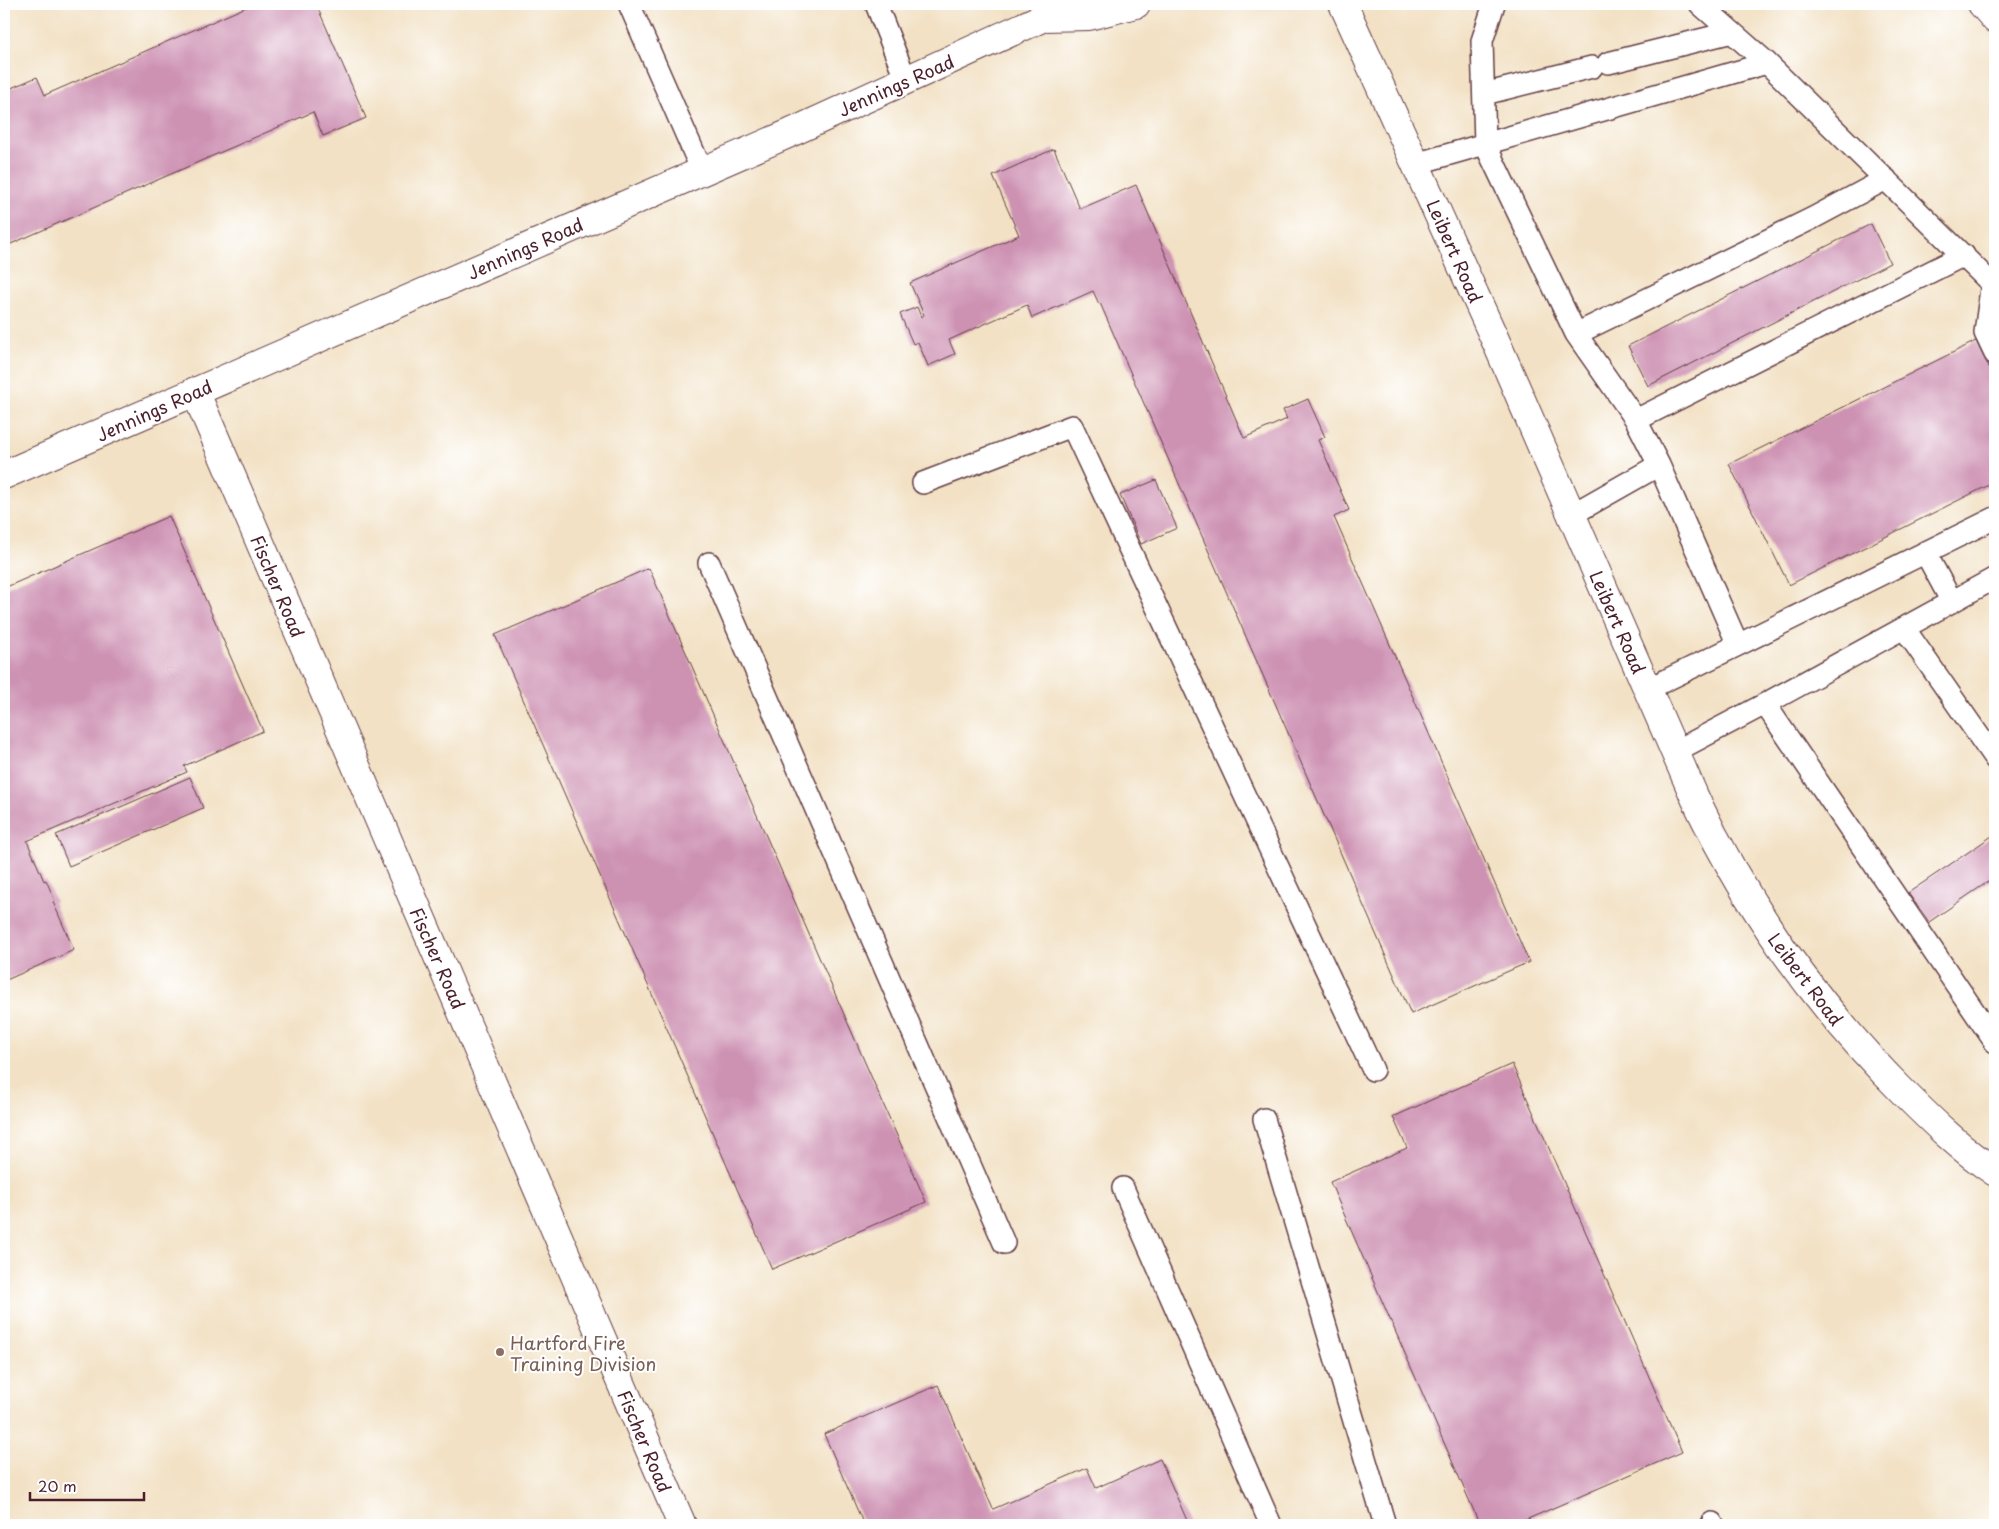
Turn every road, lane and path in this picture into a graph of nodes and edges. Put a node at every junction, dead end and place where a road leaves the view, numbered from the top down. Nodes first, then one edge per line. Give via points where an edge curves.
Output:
1 (630, 4) edge
2 (876, 4) edge
3 (1136, 4) edge
4 (1342, 4) edge
5 (1494, 4) edge
6 (1700, 4) edge
7 (1982, 4) edge
8 (1050, 11) edge
9 (1995, 19) edge
10 (1732, 32) junction
11 (1767, 64) junction
12 (906, 80) junction
13 (1484, 94) junction
14 (1485, 144) junction
15 (1415, 164) junction
16 (702, 171) junction
17 (1886, 179) junction
18 (1964, 255) junction
19 (1994, 285) edge
20 (1576, 334) junction
21 (1995, 354) edge
22 (195, 391) junction
23 (1636, 420) junction
24 (1658, 465) junction
25 (4, 475) edge
26 (923, 483) dead end
27 (1571, 516) junction
28 (1995, 518) edge
29 (1925, 552) junction
30 (709, 562) dead end
31 (1995, 578) edge
32 (1952, 602) junction
33 (1904, 628) junction
34 (1738, 645) junction
35 (1648, 689) junction
36 (1765, 704) junction
37 (1674, 752) junction
38 (1995, 759) edge
39 (1988, 1015) edge
40 (1995, 1042) edge
41 (1373, 1070) dead end
42 (1264, 1119) dead end
43 (1995, 1172) edge
44 (1123, 1188) dead end
45 (1004, 1243) dead end
46 (682, 1525) edge
47 (1271, 1525) edge
48 (1385, 1525) edge

1 - 16 lane
2 - 12 lane
3 - 8 main road, Jennings Road via 1089,16
4 - 15 main road, Leibert Road
5 - 13 lane via 1482,41
6 - 10 lane
7 - 9 main road
8 - 12 main road, Jennings Road
10 - 11 lane
10 - 13 lane
11 - 14 lane
11 - 17 lane
12 - 16 main road, Jennings Road
13 - 14 lane
14 - 15 lane
14 - 20 lane
15 - 27 main road, Leibert Road
16 - 22 main road, Jennings Road
17 - 18 lane
17 - 20 lane
18 - 19 lane
18 - 23 lane
19 - 21 lane via 1985,333
20 - 23 lane
22 - 25 main road, Jennings Road
22 - 46 main road, Fischer Road
23 - 24 lane
24 - 27 lane
24 - 34 lane
26 - 41 lane via 1072,426
27 - 35 main road, Leibert Road
28 - 29 lane
29 - 32 lane
29 - 34 lane
30 - 45 lane
31 - 32 lane
32 - 33 lane
33 - 36 lane
33 - 38 lane
34 - 35 lane
35 - 37 main road, Leibert Road
36 - 37 lane
36 - 39 lane
37 - 43 main road, Leibert Road via 1730,867 1756,911 1807,983 1890,1079 1950,1136
39 - 40 lane
42 - 48 lane
44 - 47 lane

